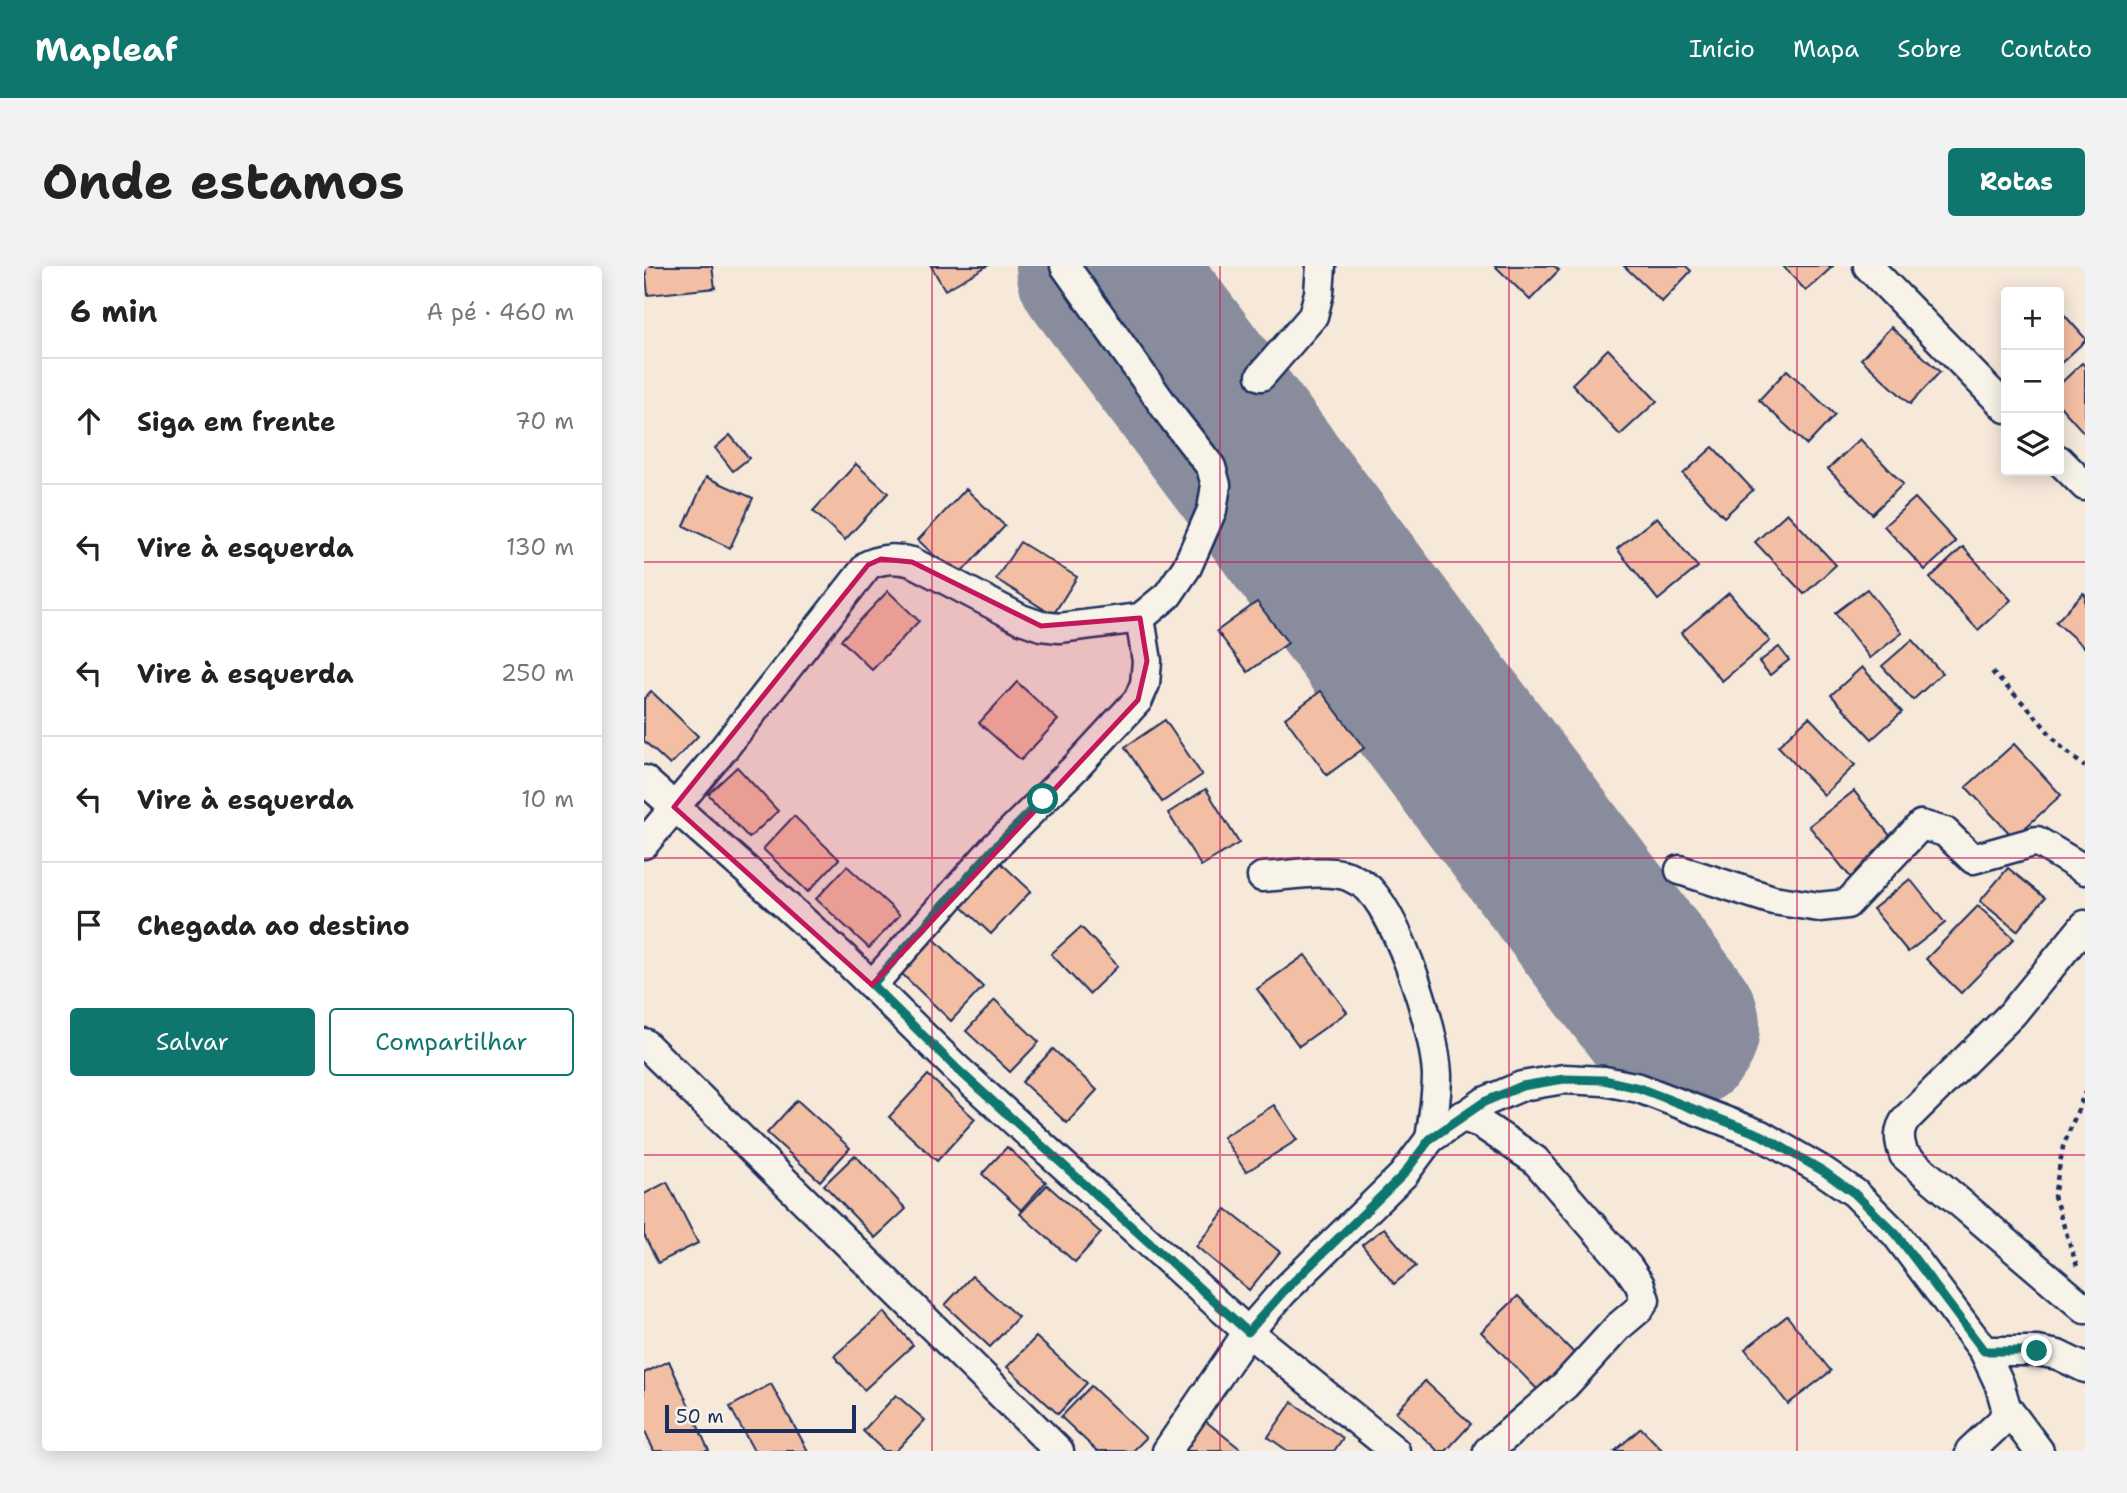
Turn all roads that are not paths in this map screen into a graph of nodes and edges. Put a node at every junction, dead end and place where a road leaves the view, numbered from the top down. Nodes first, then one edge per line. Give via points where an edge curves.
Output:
1 (1065, 266) edge
2 (1321, 266) edge
3 (1868, 266) edge
4 (1261, 376) dead end
5 (2001, 403) edge
6 (2064, 465) edge
7 (2085, 486) edge
8 (1140, 618) junction
9 (644, 780) edge
10 (674, 807) junction
11 (644, 844) edge
12 (1680, 870) dead end
13 (2085, 870) edge
14 (1262, 877) dead end
15 (2085, 925) edge
16 (872, 985) junction
17 (644, 1043) edge
18 (1461, 1116) junction
19 (1430, 1139) junction
20 (2085, 1309) edge
21 (1248, 1332) junction
22 (1984, 1351) junction
23 (2085, 1368) edge
24 (2006, 1407) junction
25 (1059, 1451) edge
26 (1167, 1451) edge
27 (1395, 1451) edge
28 (1488, 1451) edge
29 (1970, 1451) edge
30 (2039, 1451) edge

1 - 8 street via 1211,467 1216,485 1212,510 1187,568 1168,595
2 - 4 street via 1313,316
3 - 5 street
6 - 7 street
8 - 10 street via 1041,626 912,562 881,559 868,565
8 - 16 street via 1147,661 1138,700 993,849
9 - 10 street
10 - 11 street
10 - 16 street
12 - 13 street via 1773,900 1819,906 1847,904 1921,825 1945,832 1973,859 2037,841
14 - 19 street via 1330,873 1370,888 1392,924 1427,1022 1437,1075
15 - 20 street via 2012,1014 1907,1118 1899,1141 1904,1155
16 - 21 street via 956,1068
17 - 25 street
18 - 19 street
18 - 22 street via 1522,1086 1564,1079 1604,1080 1639,1088 1761,1135 1854,1193 1896,1234
18 - 28 street via 1535,1160 1628,1267 1644,1294 1639,1309 1565,1385
19 - 21 street via 1403,1175
21 - 26 street
21 - 27 street
22 - 23 street via 2037,1351
22 - 24 street
24 - 29 street via 2003,1420
24 - 30 street

